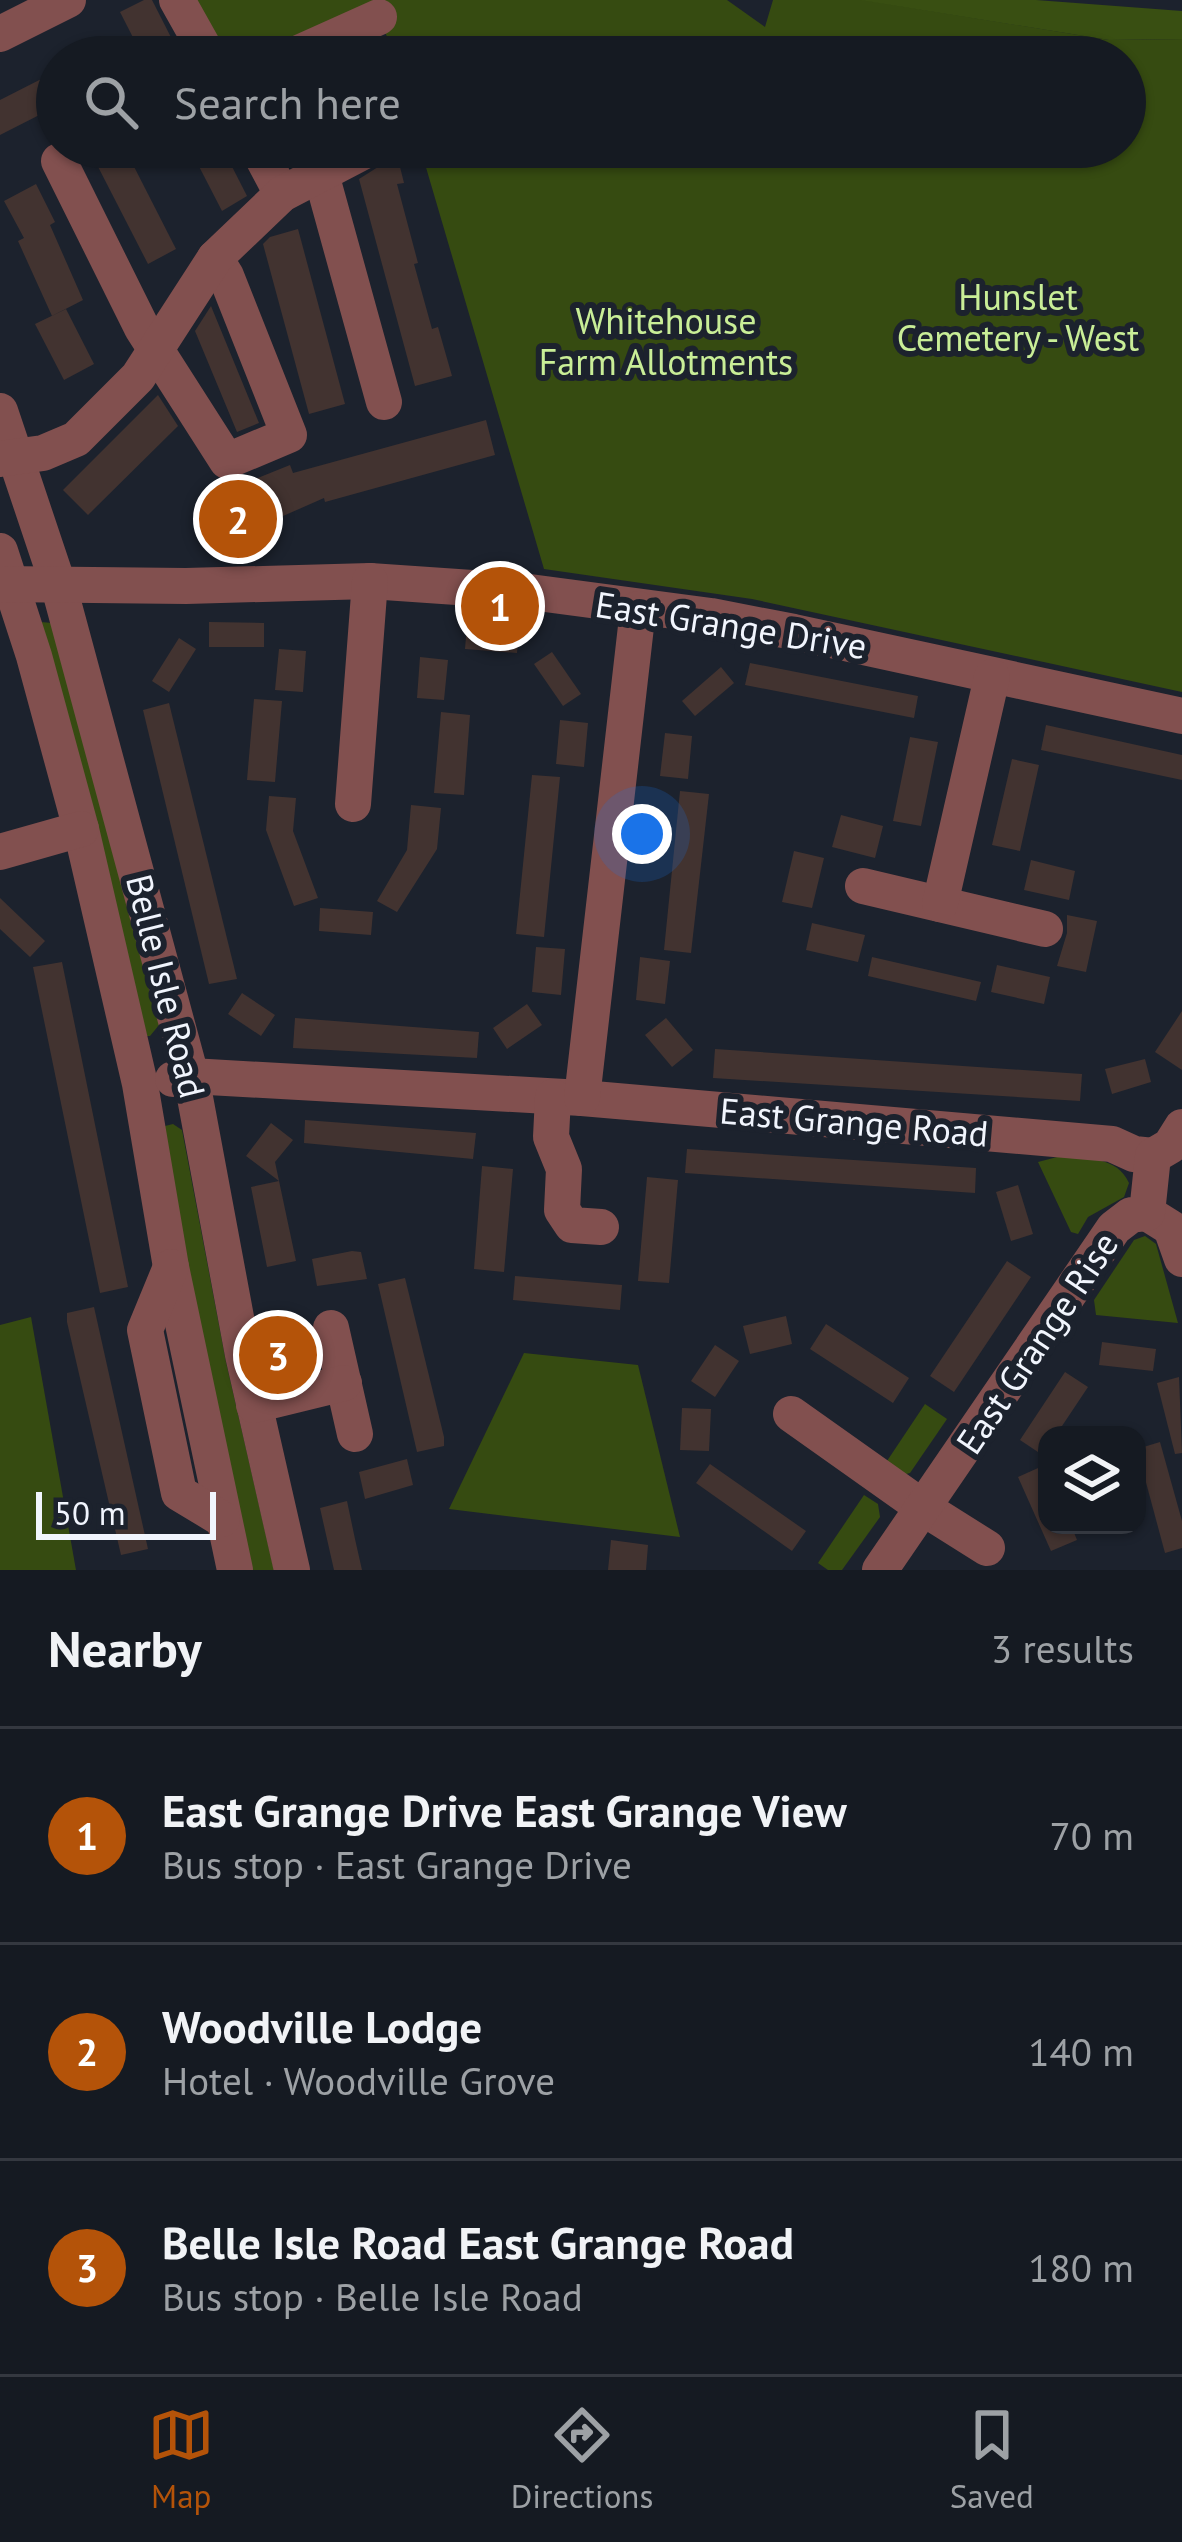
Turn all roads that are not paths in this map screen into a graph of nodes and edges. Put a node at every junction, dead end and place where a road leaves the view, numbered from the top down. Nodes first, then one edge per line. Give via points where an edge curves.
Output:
1 (68, 0) edge
2 (177, 0) edge
3 (379, 17) dead end
4 (0, 34) edge
5 (197, 36) edge
6 (337, 36) edge
7 (62, 168) edge
8 (268, 168) edge
9 (332, 168) edge
10 (321, 174) junction
11 (282, 194) junction
12 (215, 258) junction
13 (157, 350) junction
14 (384, 402) dead end
15 (0, 412) edge
16 (7, 458) edge
17 (3, 573) edge
18 (370, 581) junction
19 (59, 587) junction
20 (638, 609) junction
21 (992, 677) junction
22 (1182, 716) edge
23 (353, 804) dead end
24 (81, 829) junction
25 (0, 852) edge
26 (862, 886) dead end
27 (940, 904) junction
28 (1045, 929) dead end
29 (191, 1076) junction
30 (140, 1084) junction
31 (568, 1098) junction
32 (1182, 1127) edge
33 (1153, 1156) junction
34 (1147, 1213) junction
35 (601, 1227) dead end
36 (1182, 1259) edge
37 (332, 1328) dead end
38 (344, 1383) junction
39 (254, 1405) junction
40 (791, 1414) dead end
41 (355, 1434) dead end
42 (925, 1509) junction
43 (987, 1548) dead end
44 (235, 1570) edge
45 (292, 1570) edge
46 (880, 1570) edge

1 - 4 street
2 - 5 street
3 - 6 street
7 - 13 street
8 - 11 street
9 - 10 street
10 - 11 street
10 - 14 street
11 - 12 street
12 - 13 street
12 - 13 street via 289,435 227,461
13 - 16 street via 76,439
15 - 16 street, Belle Isle Road
16 - 19 street, Belle Isle Road
17 - 19 street, East Grange Drive
17 - 24 street, Belle Isle Road
18 - 19 street, East Grange Drive
18 - 20 street, East Grange Drive
18 - 23 street
19 - 29 street, Belle Isle Road
20 - 21 street, East Grange Drive via 711,616
20 - 31 street
21 - 22 street, East Grange Drive
21 - 27 street
24 - 25 street
24 - 30 street, Belle Isle Road
26 - 27 street
27 - 28 street
29 - 30 street, East Grange Road
29 - 31 street, East Grange Road
29 - 39 street, Belle Isle Road
30 - 44 street, Belle Isle Road
31 - 33 street, East Grange Road via 1112,1144
31 - 35 street via 551,1137 564,1169 562,1210 572,1225
32 - 33 street
33 - 34 street, East Grange Rise
34 - 36 street via 1171,1228
34 - 42 street, East Grange Rise via 1114,1228
37 - 38 street
38 - 39 street
38 - 41 street
39 - 45 street, Belle Isle Road
40 - 42 street
42 - 43 street
42 - 46 street, East Grange Rise

